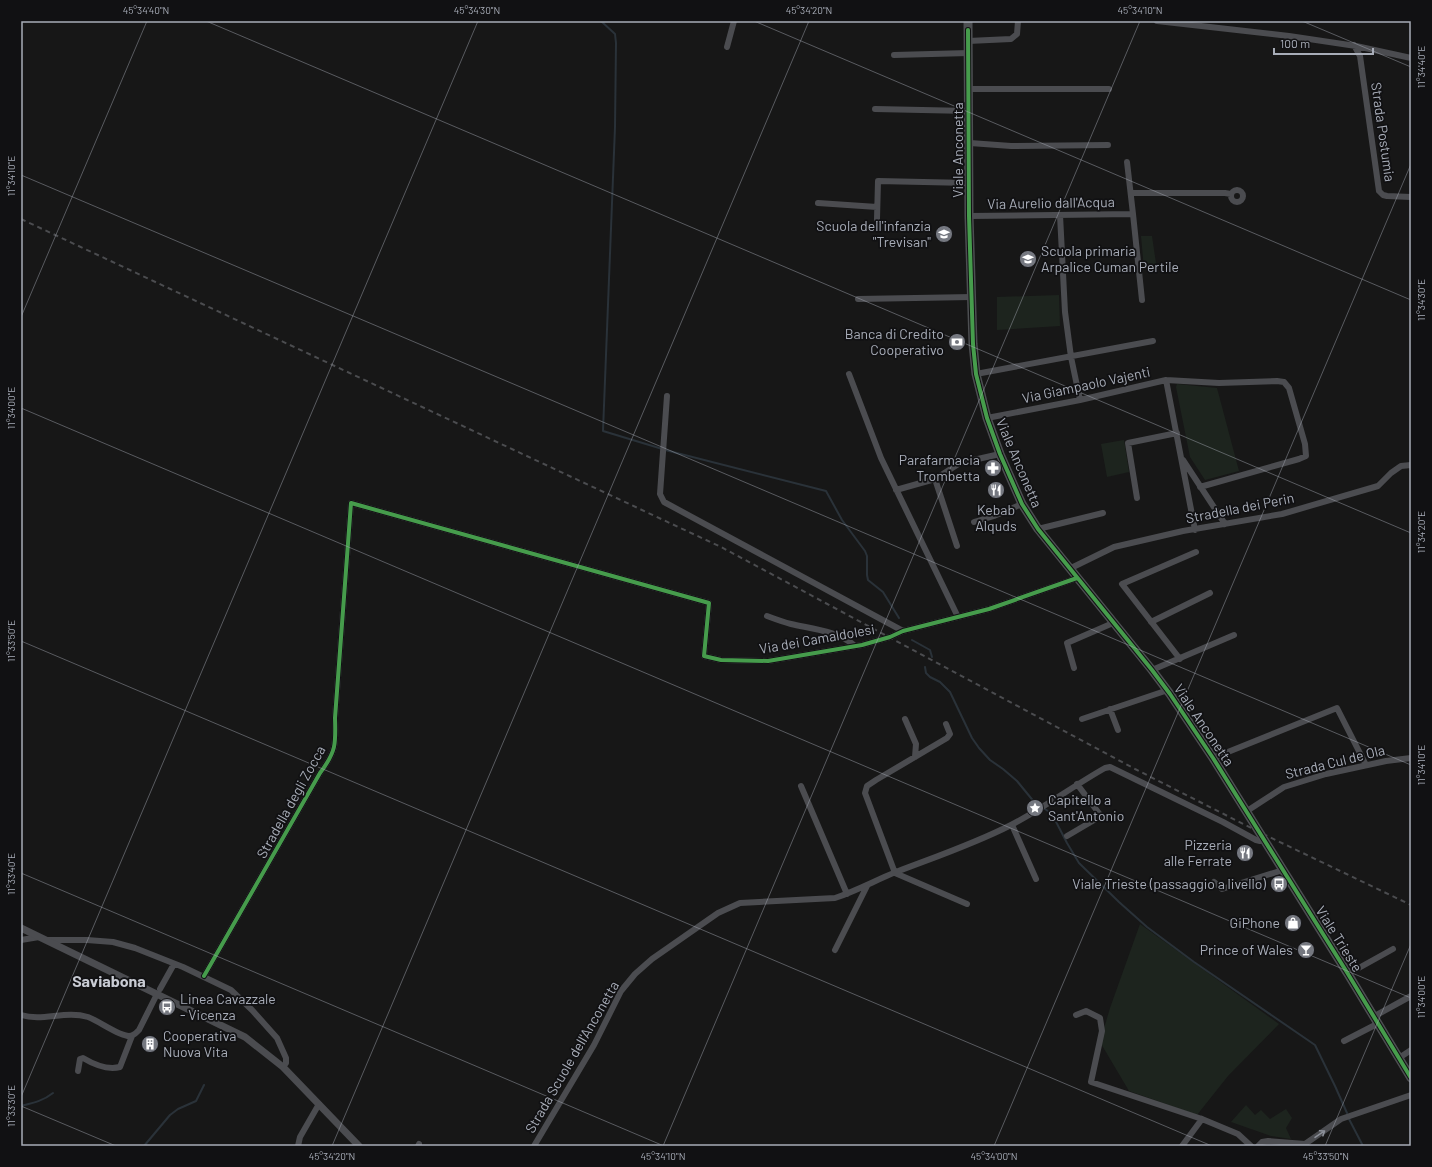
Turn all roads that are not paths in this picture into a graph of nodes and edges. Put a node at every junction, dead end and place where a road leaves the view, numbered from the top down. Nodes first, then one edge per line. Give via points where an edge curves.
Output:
1 (734, 21) edge
2 (968, 21) edge
3 (1018, 21) edge
4 (1157, 21) edge
5 (968, 41) junction
6 (1354, 45) junction
7 (728, 47) dead end
8 (969, 53) junction
9 (894, 55) dead end
10 (1411, 58) edge
11 (969, 89) junction
12 (1109, 89) dead end
13 (875, 109) dead end
14 (969, 111) junction
15 (970, 143) junction
16 (1108, 145) dead end
17 (1127, 162) dead end
18 (969, 183) junction
19 (1131, 193) junction
20 (1231, 194) dead end
21 (1411, 197) edge
22 (818, 203) dead end
23 (877, 207) junction
24 (1133, 214) junction
25 (1060, 215) junction
26 (969, 216) junction
27 (877, 219) dead end
28 (972, 297) junction
29 (858, 299) dead end
30 (1142, 300) dead end
31 (1154, 341) dead end
32 (1071, 357) junction
33 (849, 374) dead end
34 (976, 374) junction
35 (1166, 380) junction
36 (667, 396) dead end
37 (1080, 400) junction
38 (987, 418) junction
39 (1177, 433) junction
40 (1000, 454) junction
41 (1182, 459) junction
42 (1411, 465) edge
43 (935, 479) junction
44 (1200, 487) junction
45 (896, 490) junction
46 (1137, 498) dead end
47 (351, 503) joint
48 (1022, 504) junction
49 (1103, 513) dead end
50 (974, 522) dead end
51 (1225, 524) junction
52 (1038, 529) junction
53 (1194, 530) junction
54 (957, 546) dead end
55 (1196, 552) dead end
56 (1069, 569) junction
57 (1077, 578) junction
58 (1210, 593) dead end
59 (767, 616) dead end
60 (958, 617) junction
61 (1151, 622) junction
62 (1113, 623) junction
63 (903, 631) junction
64 (1234, 635) dead end
65 (855, 646) junction
66 (1180, 659) junction
67 (1074, 668) dead end
68 (1152, 670) junction
69 (1168, 690) junction
70 (1110, 709) junction
71 (905, 719) dead end
72 (1082, 719) dead end
73 (946, 724) dead end
74 (1118, 730) dead end
75 (915, 756) junction
76 (1213, 758) junction
77 (1411, 758) edge
78 (1366, 765) junction
79 (1077, 784) junction
80 (801, 786) dead end
81 (1247, 811) junction
82 (1012, 825) junction
83 (1067, 836) dead end
84 (1264, 840) junction
85 (1283, 870) junction
86 (895, 873) junction
87 (1036, 879) dead end
88 (1214, 882) dead end
89 (866, 886) junction
90 (847, 894) junction
91 (967, 904) dead end
92 (21, 928) edge
93 (39, 937) junction
94 (24, 940) edge
95 (46, 940) junction
96 (1393, 949) dead end
97 (835, 950) dead end
98 (174, 964) junction
99 (1348, 974) junction
100 (204, 976) junction
101 (159, 991) junction
102 (1411, 996) edge
103 (21, 1015) edge
104 (1076, 1015) dead end
105 (1375, 1021) junction
106 (132, 1036) junction
107 (1344, 1041) dead end
108 (1411, 1050) edge
109 (1399, 1058) junction
110 (283, 1067) junction
111 (78, 1071) dead end
112 (1411, 1078) edge
113 (1411, 1095) edge
114 (319, 1104) junction
115 (1202, 1119) junction
116 (298, 1146) edge
117 (359, 1146) edge
118 (534, 1146) edge
119 (1182, 1146) edge
120 (1251, 1146) edge
121 (1258, 1146) edge

1 - 7 street
2 - 5 main road, Viale Anconetta
3 - 5 street via 1017,34 1011,39
4 - 6 street
5 - 8 main road, Viale Anconetta
6 - 10 street
6 - 21 street, Strada Postumia via 1360,56 1379,191 1386,196
8 - 9 street
8 - 11 main road, Viale Anconetta
11 - 12 street, Viale Anconetta
11 - 14 main road, Viale Anconetta
13 - 14 street
14 - 15 main road, Viale Anconetta
15 - 16 street via 1011,146
15 - 18 main road, Viale Anconetta
17 - 19 street, Via Aurelio dall'Acqua
18 - 23 street via 878,181
18 - 26 main road, Viale Anconetta
19 - 20 street
19 - 24 street, Via Aurelio dall'Acqua
22 - 23 street
23 - 27 street
24 - 25 street, Via Aurelio dall'Acqua
24 - 30 street, Via Aurelio dall'Acqua
25 - 26 street, Via Aurelio dall'Acqua
25 - 32 street via 1065,312
26 - 28 main road, Viale Anconetta
28 - 29 street
28 - 34 main road, Viale Anconetta
31 - 32 street
32 - 34 street
32 - 37 street
33 - 45 street
34 - 38 main road, Viale Anconetta
35 - 37 street, Via Giampaolo Vajenti
35 - 39 street
35 - 44 street, Via Giampaolo Vajenti via 1219,383 1277,381 1284,382 1289,388 1306,456
36 - 63 street, Via dei Camaldolesi via 660,494 664,502
37 - 38 street, Via Giampaolo Vajenti
38 - 40 main road, Viale Anconetta
39 - 41 street
39 - 46 street via 1128,442
40 - 43 street via 960,463
40 - 48 main road, Viale Anconetta
41 - 44 street
41 - 53 street
42 - 51 street, Stradella dei Perin via 1401,466 1378,486 1282,514
43 - 45 street
43 - 54 street
44 - 51 street
45 - 60 street
47 - 65 street, Via dei Camaldolesi via 709,603 704,656 721,660 768,661
47 - 100 street, Stradella degli Zocca via 335,718 336,744 331,760 320,773
48 - 50 street
48 - 52 main road, Viale Anconetta
49 - 52 street, Viale Anconetta
51 - 53 street, Stradella dei Perin
52 - 56 main road, Viale Anconetta
53 - 56 street, Stradella dei Perin via 1114,547
55 - 61 street via 1122,584
56 - 57 main road, Viale Anconetta
57 - 60 street, Via dei Camaldolesi via 989,609
57 - 62 main road, Viale Anconetta
58 - 61 street
59 - 65 street, Via dei Camaldolesi via 840,636
60 - 63 street, Via dei Camaldolesi
61 - 66 street
62 - 67 street via 1067,643
62 - 68 main road, Viale Anconetta
63 - 65 street, Via dei Camaldolesi
64 - 66 street
66 - 68 street
68 - 69 main road, Viale Anconetta
69 - 70 street
69 - 76 main road, Viale Anconetta
70 - 72 street
70 - 74 street
71 - 75 street via 916,744
73 - 75 street via 950,734 947,738
75 - 86 street via 867,786 865,793
76 - 78 street via 1337,708
76 - 81 main road, Viale Anconetta
77 - 78 street, Strada Cul de Ola
78 - 81 street, Strada Cul de Ola via 1284,787
79 - 82 street, Strada Scuole dell'Anconetta
79 - 83 street via 1101,816
79 - 84 street, Strada Scuole dell'Anconetta via 1110,767 1256,840
80 - 90 street
81 - 84 main road, Viale Trieste
82 - 86 street, Strada Scuole dell'Anconetta via 969,846
82 - 87 street
84 - 85 main road, Viale Trieste
85 - 88 street via 1222,889
85 - 99 main road, Viale Trieste
86 - 89 street, Strada Scuole dell'Anconetta
86 - 91 street
89 - 90 street, Strada Scuole dell'Anconetta
89 - 97 street
90 - 118 street, Strada Scuole dell'Anconetta via 835,898 740,903 718,913 652,959 621,991 594,1045
92 - 93 street
93 - 94 street
93 - 95 street
95 - 98 street via 113,942
95 - 101 street
96 - 99 street, Viale Trieste
98 - 100 street
98 - 101 street
99 - 105 main road, Viale Trieste
100 - 110 street via 231,990 277,1038 286,1058
101 - 106 street via 139,1030
101 - 110 street via 245,1037
102 - 105 street
103 - 106 street via 30,1018 74,1014
104 - 115 street via 1086,1011 1100,1018 1102,1031 1091,1082
105 - 107 street
105 - 109 main road, Viale Trieste
106 - 111 street via 120,1067 101,1066 83,1058 80,1059
108 - 109 street
109 - 112 main road, Viale Trieste
110 - 114 street
121 -> 113 street via 1268,1141 1305,1144 1341,1119
114 - 116 street via 300,1137
114 - 117 street
115 - 119 street
115 - 120 street via 1238,1134

